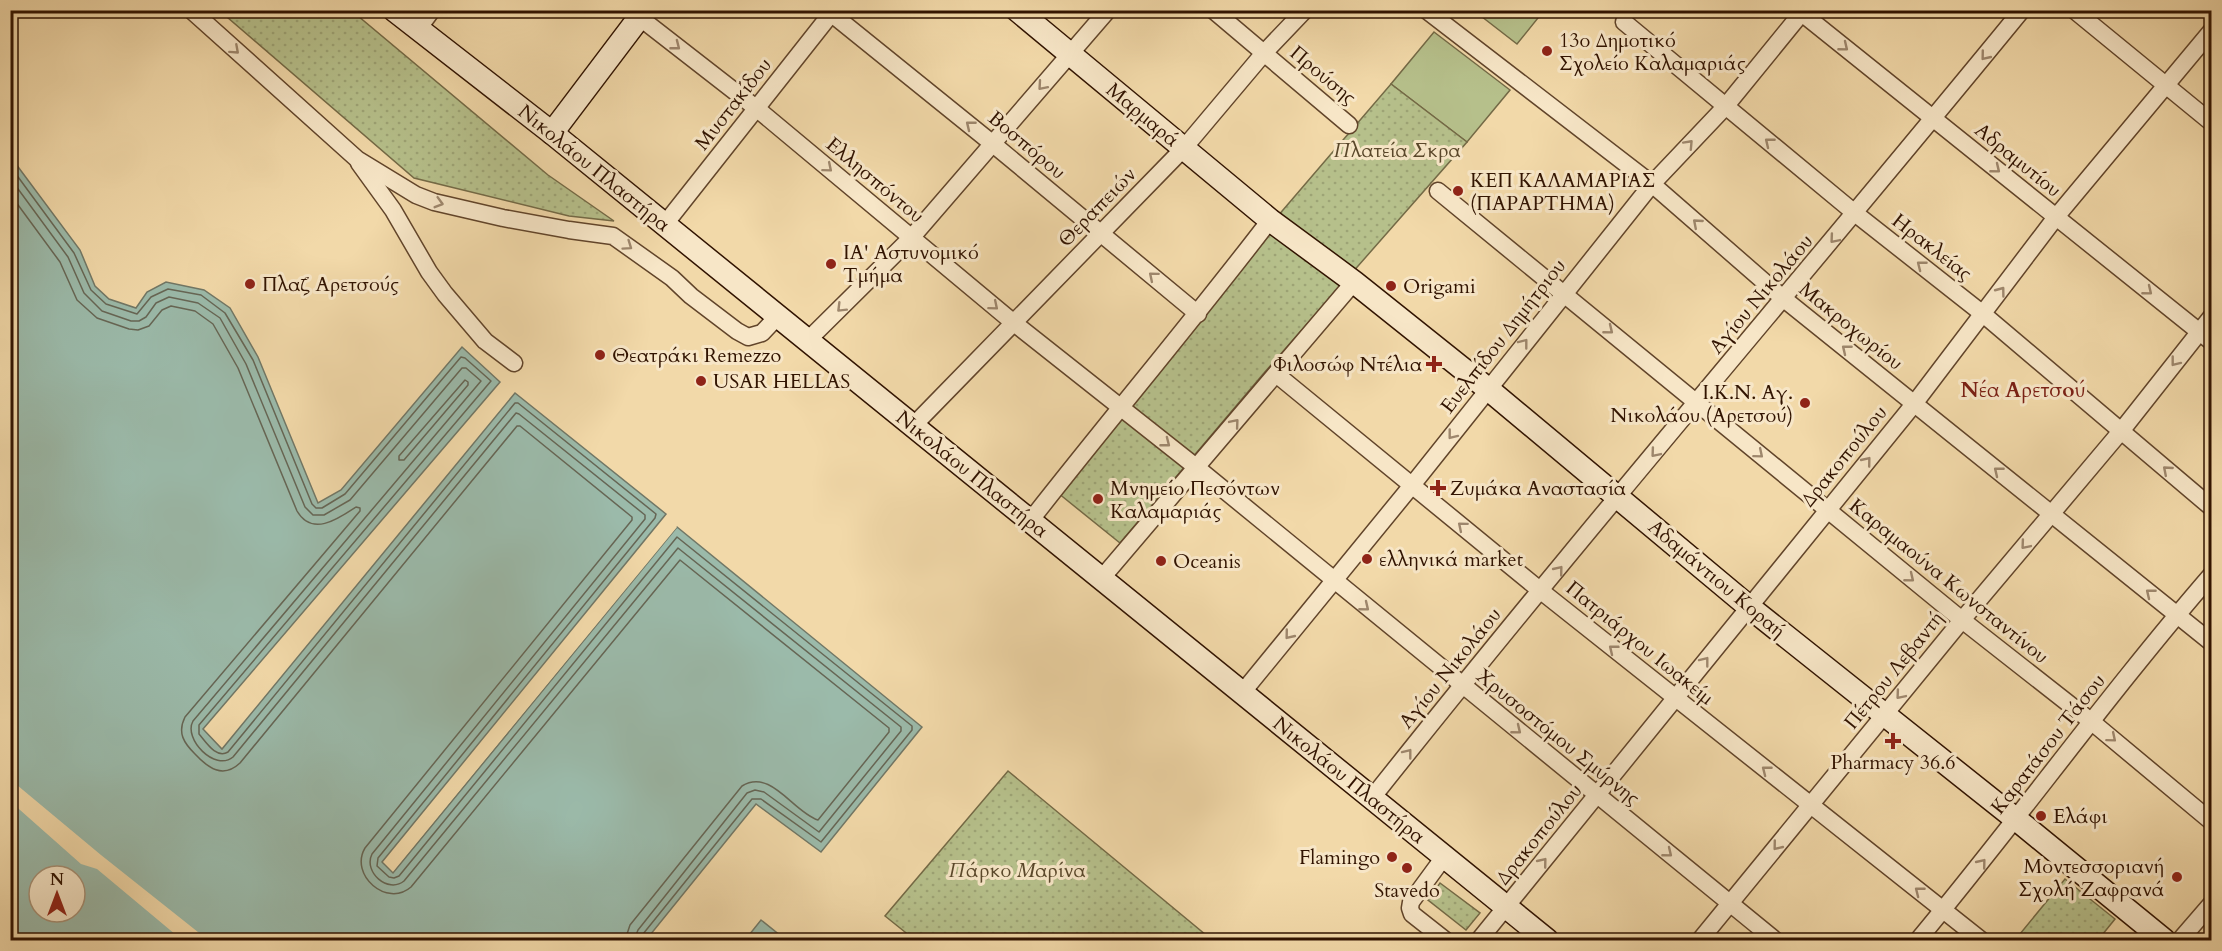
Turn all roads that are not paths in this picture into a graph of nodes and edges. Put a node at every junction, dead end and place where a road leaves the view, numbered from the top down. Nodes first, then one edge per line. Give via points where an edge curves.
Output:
1 (191, 10) edge
2 (394, 10) edge
3 (432, 10) edge
4 (1017, 10) edge
5 (1108, 10) edge
6 (1213, 10) edge
7 (1305, 10) edge
8 (2022, 10) edge
9 (2074, 10) edge
10 (1801, 11) edge
11 (831, 12) edge
12 (638, 13) edge
13 (1431, 15) edge
14 (1624, 22) dead end
15 (418, 29) junction
16 (2211, 30) edge
17 (1264, 53) junction
18 (1070, 54) junction
19 (2166, 85) junction
20 (1725, 107) junction
21 (756, 108) junction
22 (1933, 119) junction
23 (2211, 123) edge
24 (1349, 125) dead end
25 (552, 134) junction
26 (993, 144) junction
27 (1184, 148) junction
28 (357, 159) junction
29 (1652, 184) junction
30 (1438, 191) dead end
31 (416, 195) junction
32 (393, 210) junction
33 (1856, 213) junction
34 (2056, 217) junction
35 (1270, 220) junction
36 (665, 224) junction
37 (1100, 233) junction
38 (912, 237) junction
39 (1354, 282) junction
40 (1563, 293) junction
41 (1784, 299) junction
42 (1198, 314) junction
43 (1983, 314) junction
44 (778, 316) junction
45 (2211, 316) edge
46 (1014, 323) junction
47 (2205, 337) edge
48 (807, 342) junction
49 (514, 363) dead end
50 (1276, 374) junction
51 (1488, 389) junction
52 (1697, 402) junction
53 (1914, 404) junction
54 (1120, 407) junction
55 (913, 426) junction
56 (2122, 430) junction
57 (1196, 467) junction
58 (1413, 484) junction
59 (1618, 496) junction
60 (2211, 508) edge
61 (1827, 510) junction
62 (2052, 514) junction
63 (1030, 521) junction
64 (2211, 574) edge
65 (1101, 579) junction
66 (1333, 581) junction
67 (1541, 591) junction
68 (1748, 606) junction
69 (2177, 615) junction
70 (1962, 620) junction
71 (2211, 643) edge
72 (1461, 685) junction
73 (1242, 693) junction
74 (1676, 699) junction
75 (1883, 715) junction
76 (2092, 722) junction
77 (1597, 796) junction
78 (1372, 798) junction
79 (1810, 806) junction
80 (2016, 820) junction
81 (2211, 822) edge
82 (1444, 857) junction
83 (2211, 903) edge
84 (1730, 905) junction
85 (1506, 907) junction
86 (1943, 910) junction
87 (1444, 940) edge
88 (1479, 940) edge
89 (1547, 940) edge
90 (1700, 940) edge
91 (1775, 940) edge
92 (1918, 940) edge
93 (1981, 940) edge
94 (2164, 940) edge
95 (2180, 940) edge

1 -> 28 street
2 - 15 main road, Νικολάου Πλαστήρα
3 - 15 street
4 - 18 main road, Μαρμαρά
5 - 18 street
6 - 17 street, Προύσης
7 - 17 street, Θεραπειών
8 -> 22 street, Αγίου Νικολάου
9 - 19 street
10 - 20 street, Ευελπίδου Δημήτριου
10 -> 22 street, Αδραμυτίου
11 - 21 street, Μυστακίδου
26 -> 11 street, Βοσπόρου
12 -> 21 street, Ελλησπόντου
12 - 25 main road
13 - 29 street, Μακροχωρίου
14 - 20 street, Ηρακλείας
15 - 25 main road, Νικολάου Πλαστήρα
16 - 19 street, Δρακοπούλου
17 - 24 street, Προύσης
17 - 27 street, Θεραπειών
18 -> 26 street
18 - 27 main road, Μαρμαρά
19 - 23 street
19 - 34 street, Δρακοπούλου
29 -> 20 street, Ευελπίδου Δημήτριου
33 -> 20 street, Ηρακλείας
21 - 36 street, Μυστακίδου
21 -> 38 street, Ελλησπόντου
22 - 33 street, Αγίου Νικολάου
22 -> 34 street, Αδραμυτίου
25 - 36 main road, Νικολάου Πλαστήρα
26 - 37 street, Βοσπόρου
26 - 38 street
27 - 35 main road, Μαρμαρά
27 - 37 street, Θεραπειών
28 - 31 street
28 - 32 street
29 - 40 street, Ευελπίδου Δημήτριου
41 -> 29 street, Μακροχωρίου
30 - 40 street, Καραμαούνα Κωνσταντίνου
31 - 32 street
31 -> 44 street via 503,218 613,236 748,337 762,333
32 - 49 street via 445,294 485,341
33 -> 41 street, Αγίου Νικολάου
43 -> 33 street, Ηρακλείας
43 -> 34 street, Δρακοπούλου
34 -> 47 street, Αδραμυτίου
35 - 39 main road, Αδαμάντιου Κοραή
35 - 42 street
36 - 44 main road, Νικολάου Πλαστήρα
42 -> 37 street, Βοσπόρου
37 - 46 street, Θεραπειών
38 -> 46 street, Ελλησπόντου
38 -> 48 street
39 - 50 street
39 - 51 main road, Αδαμάντιου Κοραή
51 -> 40 street, Ευελπίδου Δημήτριου
40 -> 52 street, Καραμαούνα Κωνσταντίνου
41 - 52 street, Αγίου Νικολάου
53 -> 41 street, Μακροχωρίου
42 - 54 street
43 - 53 street, Δρακοπούλου
43 - 56 street, Ηρακλείας
44 - 48 main road, Νικολάου Πλαστήρα
45 - 47 street, Πέτρου Λεβαντή
46 - 54 street, Ελλησπόντου
46 - 55 street, Θεραπειών
47 -> 56 street, Πέτρου Λεβαντή
48 - 55 main road, Νικολάου Πλαστήρα
57 -> 50 street
50 - 58 street, Πατριάρχου Ιωακείμ
51 -> 58 street, Ευελπίδου Δημήτριου
51 - 59 main road, Αδαμάντιου Κοραή
52 -> 59 street, Αγίου Νικολάου
52 -> 61 street, Καραμαούνα Κωνσταντίνου
61 -> 53 street, Δρακοπούλου
62 -> 53 street, Μακροχωρίου
54 -> 57 street, Χρυσοστόμου Σμύρνης
54 - 63 street
55 - 63 main road, Νικολάου Πλαστήρα
60 -> 56 street, Ηρακλείας
56 - 62 street, Πέτρου Λεβαντή
57 - 65 street
57 - 66 street, Χρυσοστόμου Σμύρνης
58 - 66 street, Ευελπίδου Δημήτριου
67 -> 58 street, Πατριάρχου Ιωακείμ
67 -> 59 street, Αγίου Νικολάου
59 - 68 main road, Αδαμάντιου Κοραή
61 - 68 street, Δρακοπούλου
61 -> 70 street, Καραμαούνα Κωνσταντίνου
69 -> 62 street, Μακροχωρίου
62 -> 70 street, Πέτρου Λεβαντή
63 - 65 main road, Νικολάου Πλαστήρα
64 - 69 street, Καρατάσου Τάσου
65 - 73 main road, Νικολάου Πλαστήρα
66 -> 72 street, Χρυσοστόμου Σμύρνης
66 -> 73 street, Ευελπίδου Δημήτριου
67 - 72 street, Αγίου Νικολάου
74 -> 67 street, Πατριάρχου Ιωακείμ
74 -> 68 street, Δρακοπούλου
68 - 75 main road, Αδαμάντιου Κοραή
69 - 71 street, Μακροχωρίου
69 - 76 street, Καρατάσου Τάσου
70 -> 75 street, Πέτρου Λεβαντή
70 - 76 street, Καραμαούνα Κωνσταντίνου
72 -> 77 street, Χρυσοστόμου Σμύρνης
78 -> 72 street, Αγίου Νικολάου
73 - 78 main road, Νικολάου Πλαστήρα
74 - 77 street, Δρακοπούλου
79 -> 74 street, Πατριάρχου Ιωακείμ
75 - 79 street, Πέτρου Λεβαντή
75 - 80 main road, Αδαμάντιου Κοραή
76 - 80 street, Καρατάσου Τάσου
76 -> 81 street, Καραμαούνα Κωνσταντίνου
77 -> 84 street, Χρυσοστόμου Σμύρνης
85 -> 77 street, Δρακοπούλου
78 - 82 main road, Νικολάου Πλαστήρα
79 -> 84 street, Πέτρου Λεβαντή
86 -> 79 street, Πατριάρχου Ιωακείμ
86 -> 80 street, Καρατάσου Τάσου
80 - 94 main road, Αδαμάντιου Κοραή
82 - 85 main road, Νικολάου Πλαστήρα
82 - 87 street via 1410,908
83 - 95 street
84 - 90 street, Πέτρου Λεβαντή
84 - 91 street, Χρυσοστόμου Σμύρνης
85 - 88 street, Δρακοπούλου
85 - 89 main road, Νικολάου Πλαστήρα
86 - 92 street, Καρατάσου Τάσου
86 - 93 street, Πατριάρχου Ιωακείμ

